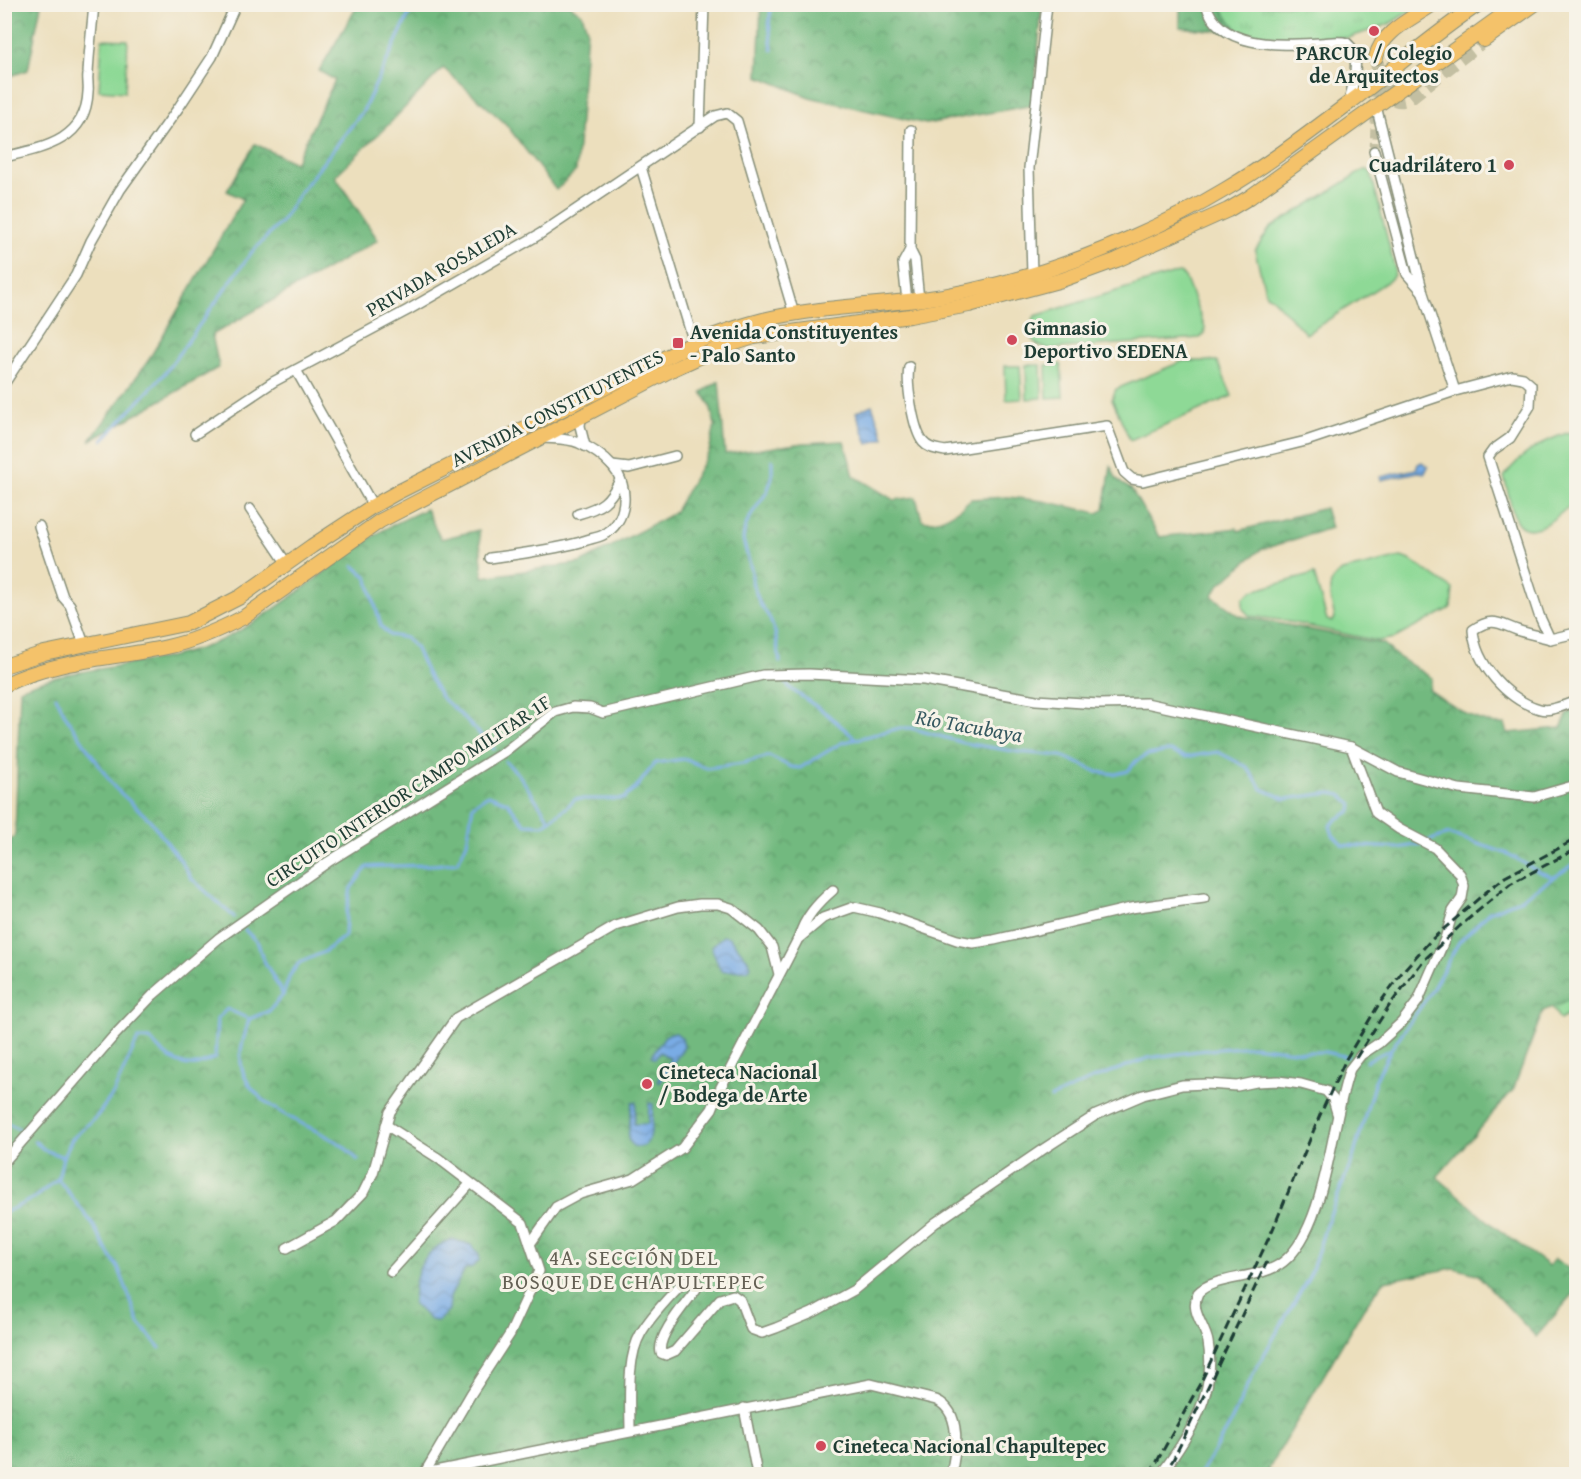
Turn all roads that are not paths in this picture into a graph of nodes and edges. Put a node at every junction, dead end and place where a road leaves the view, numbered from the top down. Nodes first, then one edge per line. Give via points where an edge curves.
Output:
1 (94, 4) edge
2 (236, 4) edge
3 (704, 4) edge
4 (1047, 4) edge
5 (1206, 4) edge
6 (1433, 4) edge
7 (1479, 4) edge
8 (1518, 4) edge
9 (1535, 4) edge
10 (1469, 9) edge
11 (1484, 40) tunnel mouth
12 (1376, 57) tunnel mouth
13 (1349, 103) junction
14 (1376, 106) junction
15 (700, 127) junction
16 (911, 130) dead end
17 (1374, 151) tunnel mouth
18 (4, 157) edge
19 (641, 167) junction
20 (1032, 275) junction
21 (1423, 293) junction
22 (913, 300) junction
23 (794, 314) junction
24 (694, 343) junction
25 (909, 367) dead end
26 (296, 369) junction
27 (4, 384) edge
28 (1455, 391) junction
29 (581, 417) junction
30 (195, 434) dead end
31 (540, 438) junction
32 (585, 446) junction
33 (675, 456) dead end
34 (612, 466) junction
35 (620, 480) junction
36 (373, 506) junction
37 (250, 509) dead end
38 (578, 514) dead end
39 (39, 526) dead end
40 (490, 558) dead end
41 (287, 564) junction
42 (1576, 633) edge
43 (1550, 639) junction
44 (84, 644) junction
45 (4, 666) edge
46 (4, 685) edge
47 (1576, 701) edge
48 (1351, 747) junction
49 (1576, 785) edge
50 (833, 890) dead end
51 (1204, 898) dead end
52 (798, 939) junction
53 (779, 974) junction
54 (1338, 1118) junction
55 (386, 1125) junction
56 (4, 1162) edge
57 (470, 1184) junction
58 (530, 1244) junction
59 (287, 1248) dead end
60 (391, 1272) dead end
61 (744, 1408) junction
62 (630, 1431) junction
63 (425, 1474) edge
64 (757, 1474) edge
65 (951, 1474) edge
66 (1161, 1474) edge

1 - 18 street via 88,94 82,115 60,141
2 - 27 street via 212,57 120,190 76,275
3 - 15 street
4 - 20 street via 1029,168
5 - 13 street via 1218,26 1258,43 1347,43 1356,56
6 - 12 highway via 1385,37
7 - 10 highway, AVENIDA CONSTITUYENTES
8 - 14 highway, AVENIDA CONSTITUYENTES
9 - 11 highway
10 - 13 highway, AVENIDA CONSTITUYENTES
13 - 20 highway, AVENIDA CONSTITUYENTES via 1226,189 1139,233
14 - 21 street
14 - 29 highway, AVENIDA CONSTITUYENTES via 1250,197 1117,260 1062,280 969,305 777,333 734,343 673,369
15 - 19 street, PRIVADA ROSALEDA
15 - 23 street, PRIVADA ROSALEDA via 727,113 736,121
16 - 22 street
17 - 21 street via 1407,274
19 - 24 street
19 - 26 street, PRIVADA ROSALEDA via 540,234
20 - 22 highway, AVENIDA CONSTITUYENTES
21 - 28 street
22 - 23 highway, AVENIDA CONSTITUYENTES
23 - 24 highway, AVENIDA CONSTITUYENTES via 727,330
24 - 36 highway, AVENIDA CONSTITUYENTES
25 - 28 street via 906,380 915,419 922,441 930,448 945,451 1107,426 1124,472 1143,481 1306,441
26 - 30 street, PRIVADA ROSALEDA
26 - 36 street
28 - 43 street via 1512,376 1531,385 1530,406 1510,438 1488,457
29 - 31 highway, AVENIDA CONSTITUYENTES
29 - 32 street
31 - 32 street via 570,440
31 - 46 highway, AVENIDA CONSTITUYENTES via 380,521 244,617 222,628 168,647 31,674
32 - 34 street
33 - 34 street via 629,468
34 - 35 street
35 - 38 street via 606,502
35 - 40 street via 624,495 620,519 603,535 527,554
36 - 41 highway, AVENIDA CONSTITUYENTES
37 - 41 street
39 - 44 street
41 - 44 highway, AVENIDA CONSTITUYENTES via 240,597 189,623
42 - 43 street
43 - 47 street via 1498,622 1483,623 1473,630 1474,643 1486,669 1517,699 1542,710
44 - 45 highway, AVENIDA CONSTITUYENTES
48 - 49 street, CIRCUITO INTERIOR CAMPO MILITAR 1F via 1398,772 1459,789 1534,798
48 - 54 street via 1376,813 1435,848 1462,878 1464,886 1422,993 1385,1038 1361,1055 1350,1069
48 - 56 street, CIRCUITO INTERIOR CAMPO MILITAR 1F via 1146,703 1036,700 924,680 808,674 763,675 620,711 603,713 573,707 555,712 504,752 328,862 193,959 111,1038
50 - 52 street via 804,921
51 - 52 street via 1131,908 973,943 854,907 823,918
52 - 53 street
53 - 55 street via 772,947 759,930 731,908 718,904 678,907 616,926 456,1018 390,1112
53 - 58 street via 712,1109 682,1148 633,1179 580,1194 556,1207
54 - 62 street via 1334,1099 1326,1091 1301,1084 1182,1085 1143,1095 1096,1115 1042,1150 935,1223 854,1290 812,1313 762,1333 751,1329 740,1300 733,1294 720,1299 675,1351 666,1355 659,1348 663,1336 697,1283 693,1279 683,1282 640,1333 633,1353
54 - 66 street via 1317,1201 1291,1255 1266,1272 1206,1286 1196,1298 1196,1312 1208,1345 1208,1388 1186,1439
55 - 57 street
55 - 59 street via 373,1173 363,1193 336,1221
57 - 58 street via 523,1223
57 - 60 street
58 - 63 street via 539,1271 510,1334
61 - 62 street
61 - 64 street
61 - 65 street via 871,1384 936,1400 946,1406 953,1418
62 - 63 street

